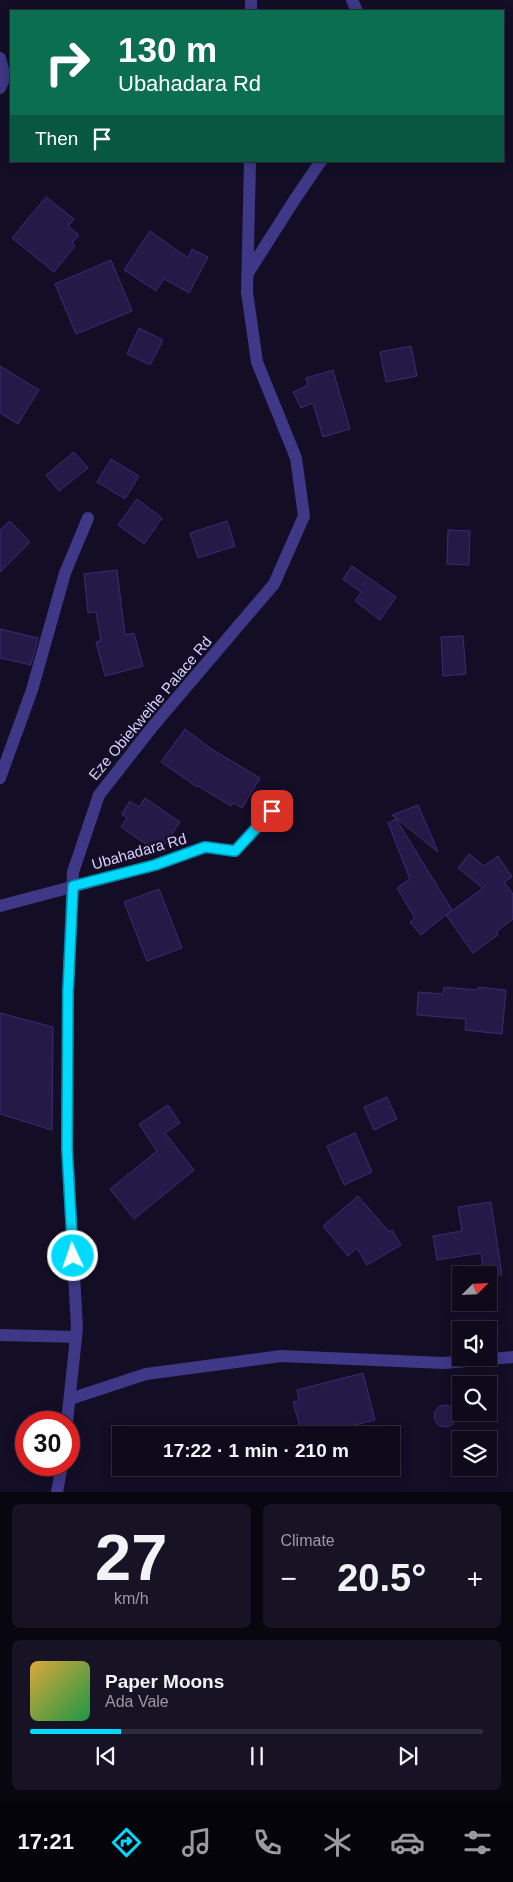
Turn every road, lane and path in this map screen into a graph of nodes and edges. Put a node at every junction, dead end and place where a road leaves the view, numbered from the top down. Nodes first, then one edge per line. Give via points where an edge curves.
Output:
1 (0, 58) edge
2 (0, 88) edge
3 (250, 162) edge
4 (321, 162) edge
5 (248, 273) junction
6 (88, 518) dead end
7 (0, 778) edge
8 (282, 800) dead end
9 (73, 886) junction
10 (0, 906) edge
11 (0, 1335) edge
12 (76, 1337) junction
13 (513, 1357) edge
14 (70, 1398) junction
15 (68, 1411) edge
16 (60, 1476) edge
17 (57, 1492) edge

1 - 2 street via 5,77
3 - 5 street, Eze Obiekweihe Palace Rd
4 - 5 street
5 - 9 street, Eze Obiekweihe Palace Rd via 247,292 257,362 296,458 304,516 274,584 99,795 73,872
6 - 7 street via 65,573 32,690
8 - 9 street, Ubahadara Rd via 235,851 205,847 155,865
9 - 10 street
9 - 12 street, Eze Obiekweihe Palace Rd via 68,991 67,1148
11 - 12 street
12 - 14 street, Eze Obiekweihe Palace Rd
13 - 14 street via 444,1363 281,1356 146,1374
14 - 15 street, Eze Obiekweihe Palace Rd
16 - 17 street

